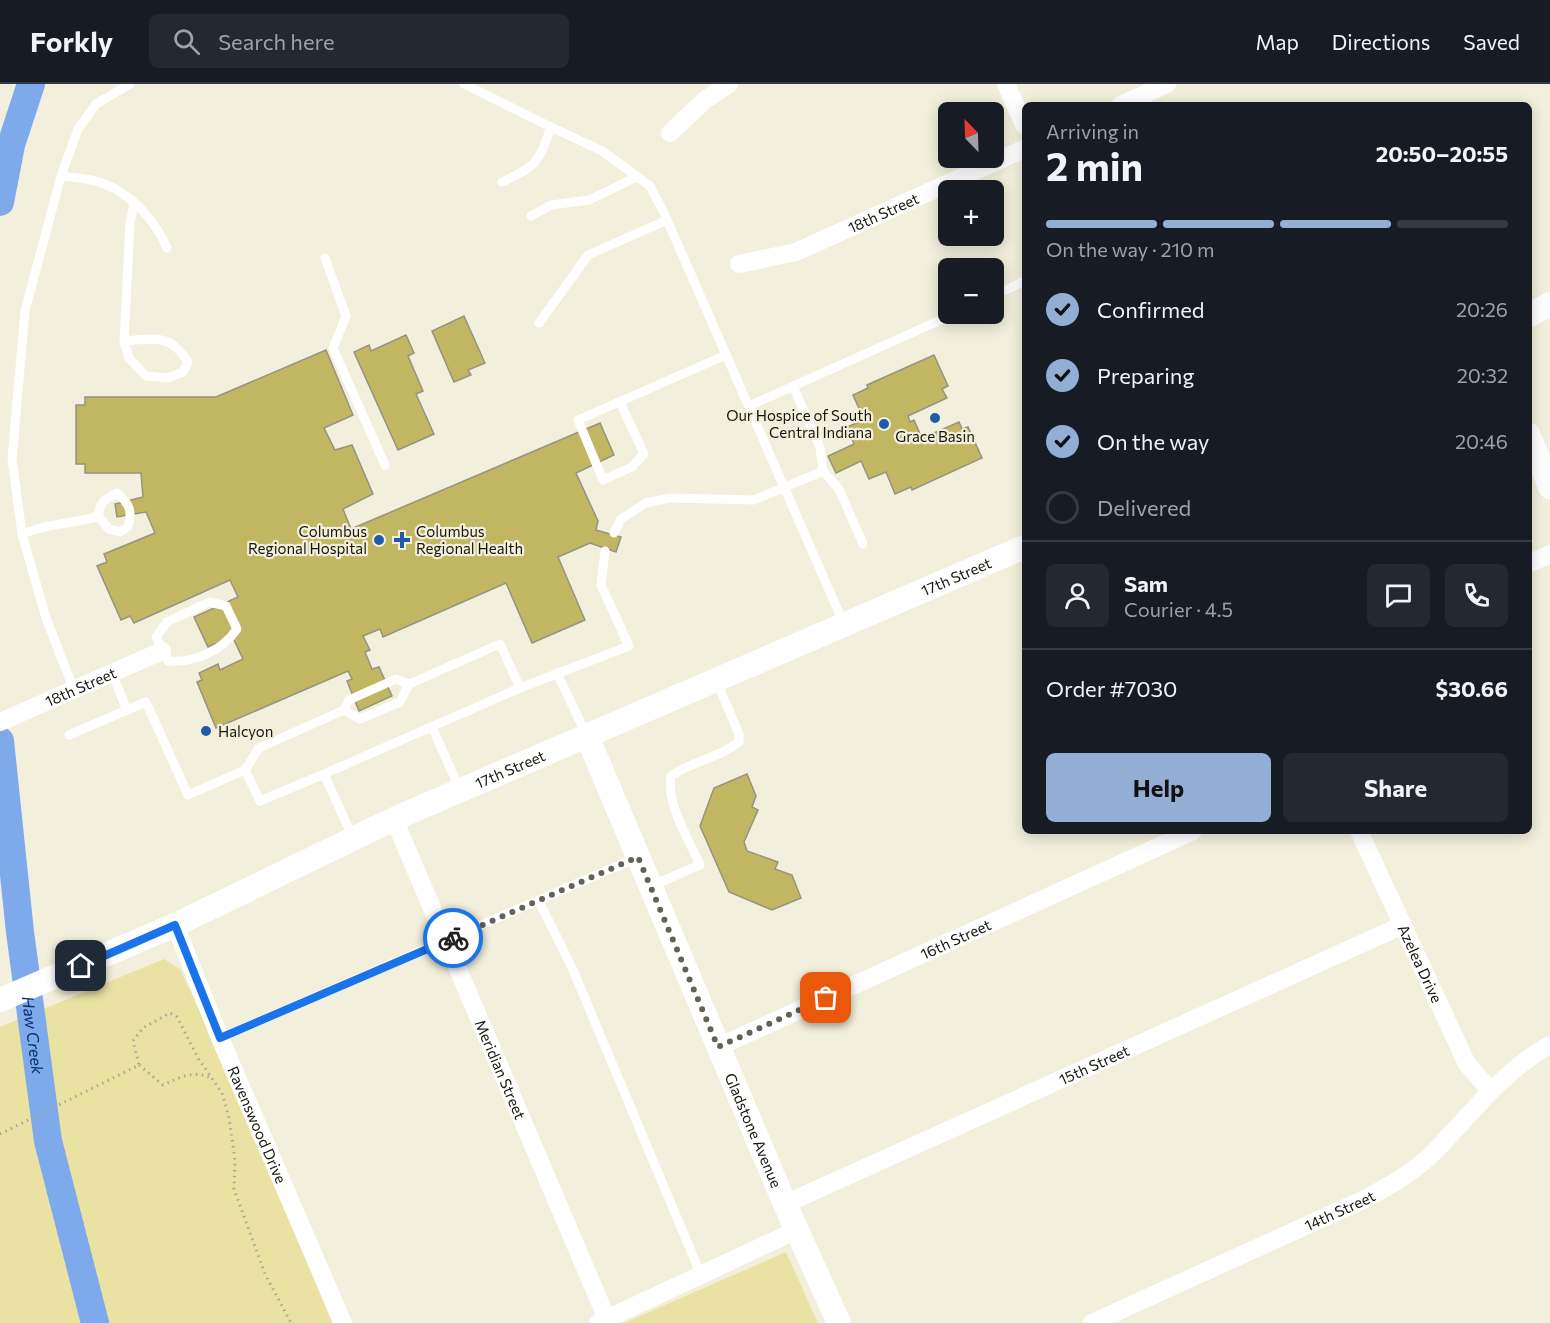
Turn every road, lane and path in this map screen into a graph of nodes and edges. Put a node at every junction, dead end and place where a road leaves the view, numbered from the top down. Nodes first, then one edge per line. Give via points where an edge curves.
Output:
1 (130, 84) edge
2 (465, 84) edge
3 (729, 84) edge
4 (1006, 84) edge
5 (1167, 84) edge
6 (1128, 102) edge
7 (1022, 120) edge
8 (551, 127) junction
9 (670, 133) dead end
10 (1022, 149) edge
11 (60, 176) junction
12 (637, 177) junction
13 (502, 182) dead end
14 (134, 203) junction
15 (531, 216) dead end
16 (667, 220) junction
17 (167, 248) dead end
18 (325, 258) dead end
19 (739, 264) dead end
20 (1022, 282) edge
21 (1004, 291) edge
22 (1550, 304) edge
23 (1532, 314) edge
24 (938, 321) edge
25 (539, 323) dead end
26 (124, 341) junction
27 (726, 355) junction
28 (793, 386) junction
29 (620, 402) junction
30 (748, 406) junction
31 (1532, 446) edge
32 (385, 465) dead end
33 (823, 471) junction
34 (1550, 487) edge
35 (784, 488) junction
36 (99, 517) dead end
37 (614, 533) dead end
38 (22, 534) junction
39 (864, 544) dead end
40 (1022, 549) edge
41 (605, 551) dead end
42 (1550, 554) edge
43 (1532, 562) edge
44 (844, 625) junction
45 (162, 651) junction
46 (112, 673) junction
47 (557, 673) junction
48 (716, 680) junction
49 (409, 684) junction
50 (520, 688) junction
51 (74, 690) junction
52 (127, 710) junction
53 (344, 710) junction
54 (0, 722) edge
55 (432, 727) junction
56 (69, 735) dead end
57 (587, 736) junction
58 (245, 770) junction
59 (324, 774) junction
60 (461, 791) junction
61 (394, 819) junction
62 (1186, 834) edge
63 (1360, 834) edge
64 (354, 839) junction
65 (638, 857) junction
66 (650, 886) junction
67 (539, 901) junction
68 (175, 925) junction
69 (1402, 925) junction
70 (446, 941) junction
71 (0, 1000) edge
72 (220, 1038) junction
73 (1550, 1045) edge
74 (718, 1047) junction
75 (139, 1065) junction
76 (211, 1078) junction
77 (1490, 1090) junction
78 (1, 1133) edge
79 (785, 1204) junction
80 (797, 1230) junction
81 (701, 1275) junction
82 (602, 1321) edge
83 (291, 1323) edge
84 (343, 1323) edge
85 (838, 1323) edge
86 (1092, 1323) edge

1 - 11 lane via 96,104 78,129
2 - 8 lane
3 - 9 street via 705,100
4 - 7 street
5 - 6 street
8 - 12 lane via 602,151
8 - 13 lane via 541,156 527,170
10 - 19 street, 18th Street via 796,252
11 - 14 lane via 102,183
11 - 38 lane via 25,311 12,459
12 - 15 lane via 589,200 551,205
12 - 16 lane via 650,186
14 - 17 lane via 159,229
14 - 26 lane
16 - 25 lane via 588,255
16 - 27 lane
18 - 32 lane via 346,316 333,348
20 - 21 lane
22 - 23 street
24 - 28 lane
26 - 26 lane via 163,339 178,346 188,362 183,372 168,378 146,376 129,358
27 - 29 lane
27 - 30 lane
28 - 30 lane
28 - 33 lane via 820,447
29 - 29 lane via 578,420 603,480 633,467 644,454
30 - 35 lane
31 - 34 street
33 - 35 lane
33 - 39 lane via 839,489
35 - 37 lane via 754,500 670,498 646,503 621,519
35 - 44 lane
36 - 38 lane
38 - 51 lane via 46,618
40 - 44 street, 17th Street
41 - 47 lane via 601,585 629,646
42 - 43 street
44 - 48 street, 17th Street
45 - 45 lane via 156,637 167,622 209,602 226,606 237,629 227,644 185,662 168,661
45 - 46 street, 18th Street
46 - 51 street, 18th Street
46 - 52 lane
47 - 50 lane
47 - 57 lane
48 - 57 street, 17th Street
48 - 66 lane via 739,742 728,751 682,768 671,776 669,788 700,865
49 - 50 lane via 500,644
49 - 53 lane via 396,679 349,700
49 - 53 lane via 400,702 360,719
50 - 55 lane
51 - 54 street, 18th Street
52 - 56 lane
52 - 58 lane via 146,702 188,795
53 - 58 lane via 259,748
55 - 59 lane
55 - 60 lane
57 - 60 street, 17th Street
57 - 65 street, Gladstone Avenue
58 - 59 lane via 260,801
59 - 64 lane
60 - 61 street, 17th Street
61 - 64 street, 17th Street
61 - 70 street, Meridian Street
62 - 74 street, 16th Street
63 - 69 street, Azelea Drive
64 - 68 street, 17th Street
65 - 66 street, Gladstone Avenue
65 - 67 lane
66 - 74 street, Gladstone Avenue
67 - 70 lane
67 - 81 lane via 573,970
68 - 71 street, 17th Street
68 - 72 street, Ravenswood Drive
69 - 77 street, Azelea Drive via 1467,1064
69 - 79 street, 15th Street
70 - 72 lane
70 - 82 street, Meridian Street
72 - 84 street, Ravenswood Drive
73 - 77 street, 14th Street
74 - 79 street, Gladstone Avenue
75 - 76 path via 163,1085 188,1074 200,1073
75 - 76 path via 133,1041 143,1028 170,1014 177,1017
75 - 78 path
76 - 83 path via 222,1093 229,1118 235,1160 234,1189 265,1274
77 - 86 street, 14th Street via 1430,1155 1399,1180
79 - 80 street, Gladstone Avenue
80 - 81 street
80 - 85 street, Gladstone Avenue
81 - 82 street

